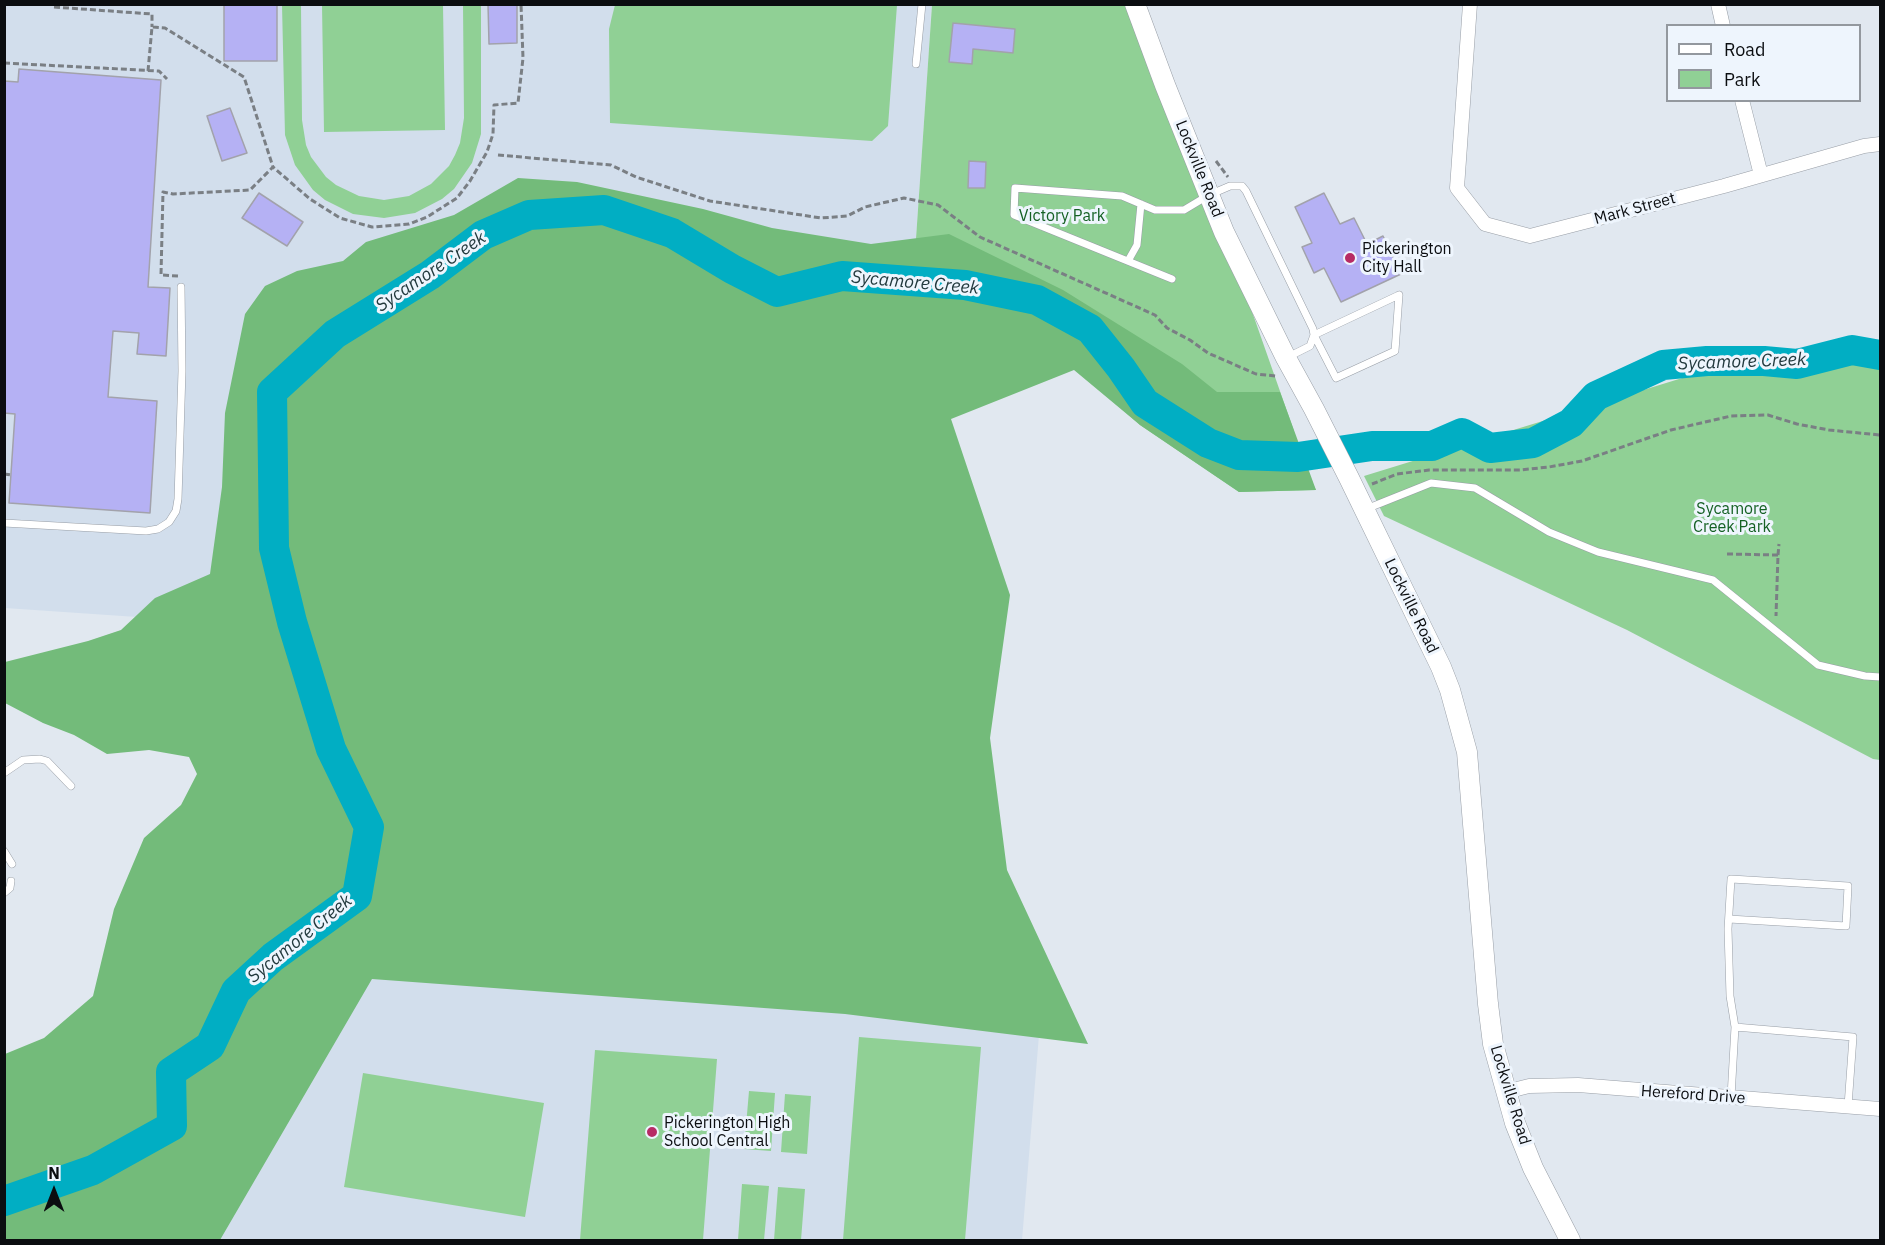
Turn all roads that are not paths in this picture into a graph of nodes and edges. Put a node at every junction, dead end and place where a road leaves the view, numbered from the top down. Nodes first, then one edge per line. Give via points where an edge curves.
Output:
1 (922, 4) edge
2 (1135, 4) edge
3 (1470, 4) edge
4 (1718, 4) edge
5 (1723, 24) edge
6 (916, 64) dead end
7 (1743, 102) edge
8 (1881, 144) edge
9 (1761, 175) junction
10 (1209, 195) junction
11 (1141, 204) junction
12 (1128, 261) junction
13 (1172, 279) dead end
14 (181, 287) road end
15 (1314, 335) junction
16 (1286, 358) junction
17 (1364, 510) junction
18 (4, 523) edge
19 (1881, 677) edge
20 (4, 773) edge
21 (71, 786) dead end
22 (4, 851) edge
23 (12, 864) dead end
24 (11, 881) dead end
25 (4, 893) edge
26 (1729, 918) junction
27 (1735, 1027) junction
28 (1505, 1092) junction
29 (1731, 1097) junction
30 (1848, 1106) junction
31 (1881, 1108) edge
32 (1570, 1240) edge

1 - 6 lane
2 - 10 main road, Lockville Road
3 - 9 street, Mark Street via 1457,188 1485,224 1530,236
4 - 5 street
7 - 9 street
8 - 9 street, Mark Street
10 - 11 lane via 1184,210 1155,210
10 - 15 lane via 1236,185 1246,191
10 - 16 main road, Lockville Road
11 - 12 lane via 1137,245
11 - 12 lane via 1122,196 1015,188 1014,215
12 - 13 lane
14 - 18 lane via 178,499 169,522 146,531
15 - 15 lane via 1336,378 1395,351 1399,295
15 - 16 lane via 1308,348
16 - 17 main road, Lockville Road via 1358,482
17 - 19 lane via 1431,483 1475,488 1549,532 1598,552 1713,579 1818,665
17 - 28 main road, Lockville Road via 1441,666 1464,736 1488,1004
20 - 21 lane via 23,760 40,759 47,761
22 - 23 lane
24 - 25 lane
26 - 26 lane via 1731,879 1848,886 1846,926
26 - 27 lane via 1730,996
27 - 29 lane
27 - 30 lane via 1853,1037
28 - 29 street, Hereford Drive via 1529,1086 1578,1085
28 - 32 main road, Lockville Road via 1533,1168
29 - 30 street, Hereford Drive
30 - 31 street, Hereford Drive

